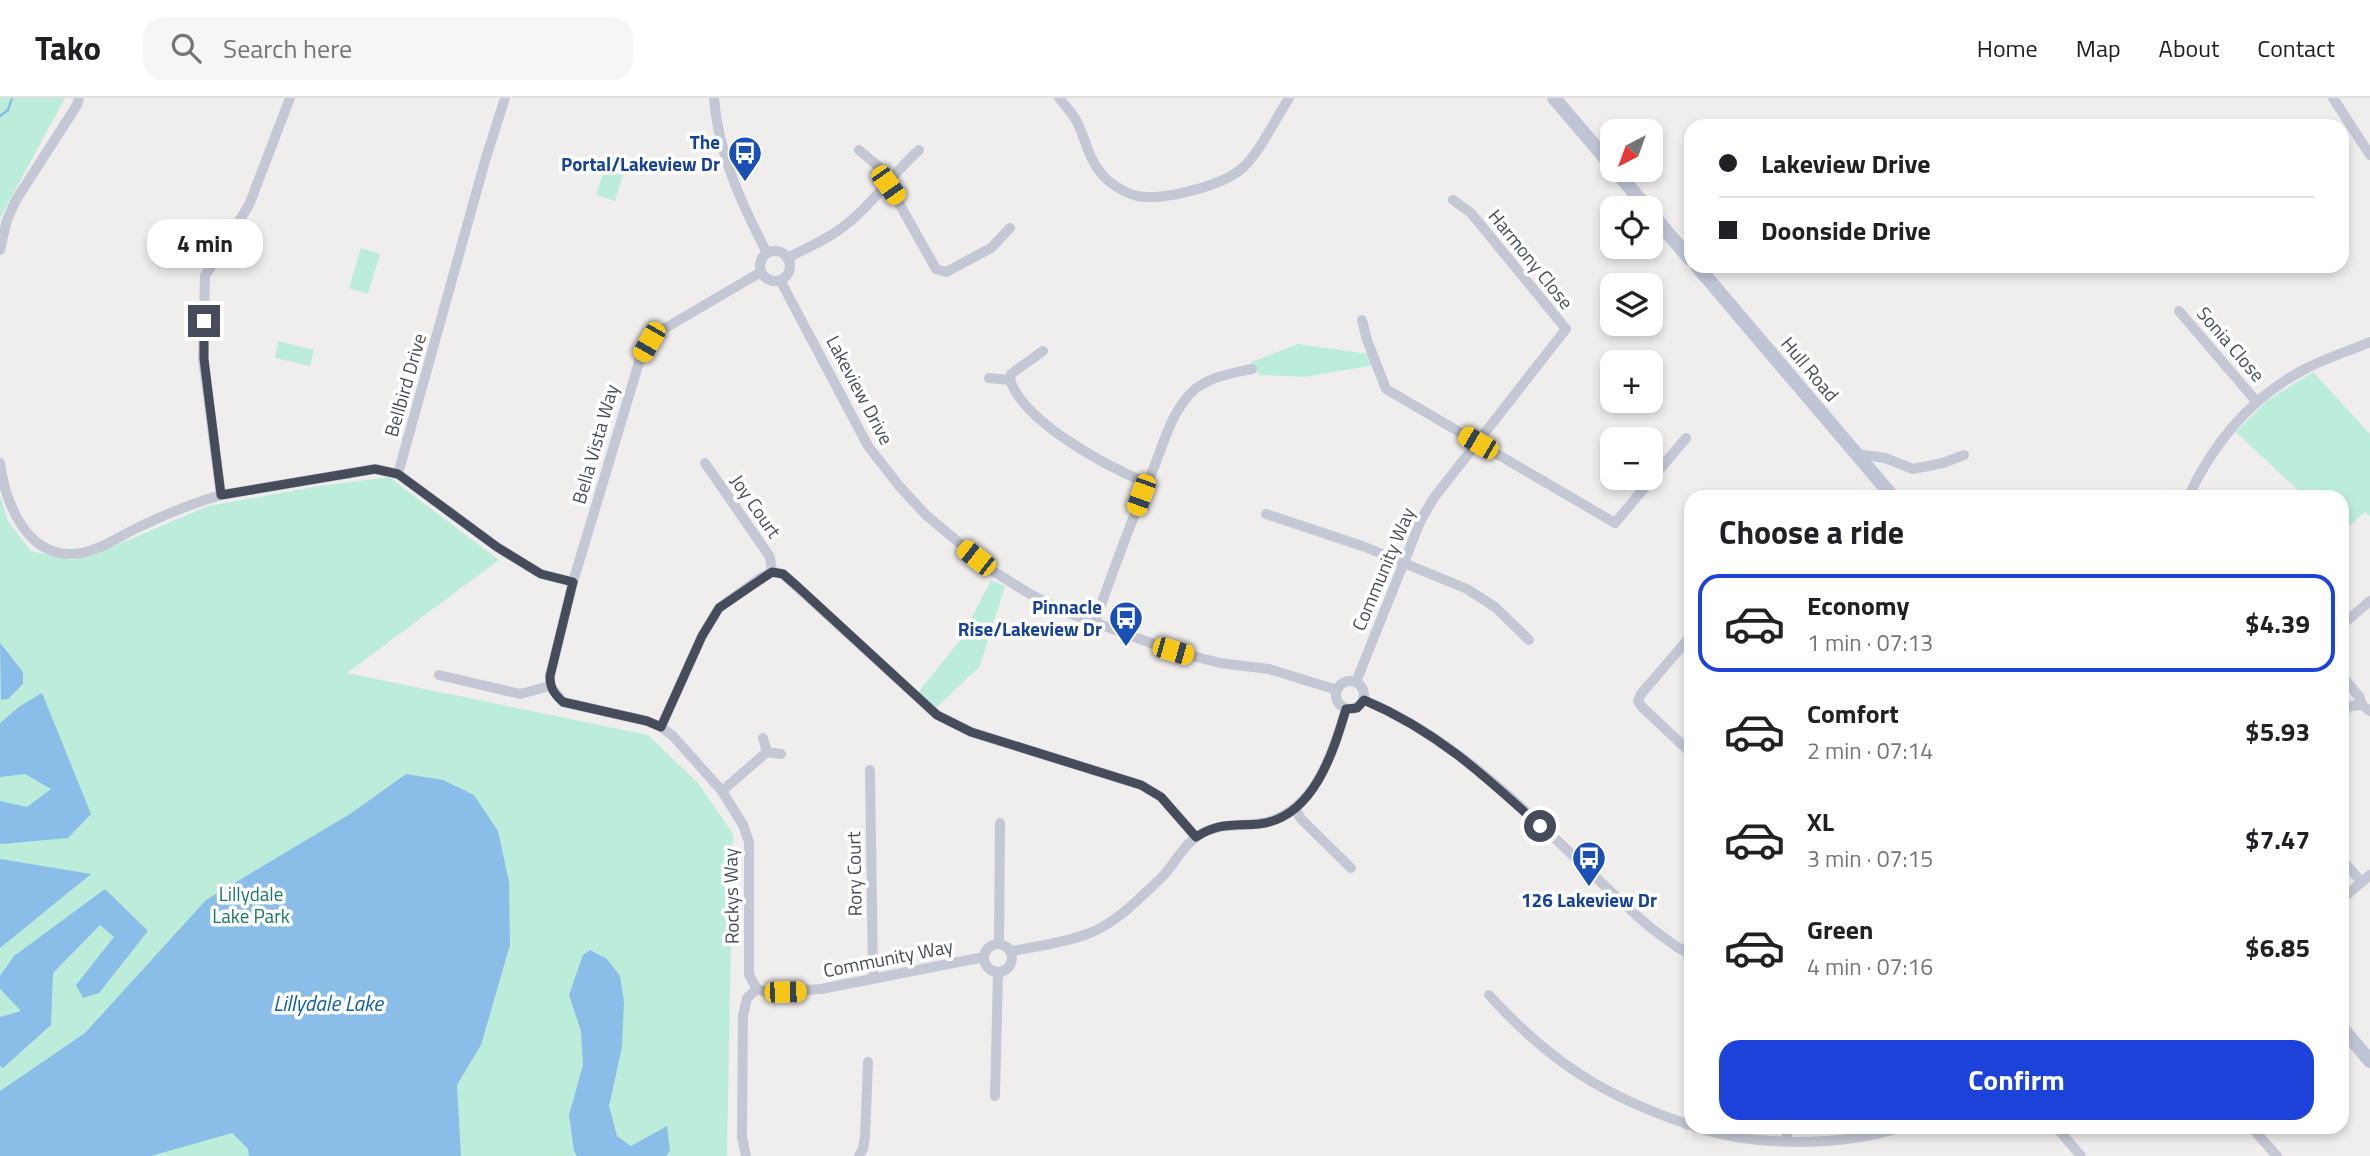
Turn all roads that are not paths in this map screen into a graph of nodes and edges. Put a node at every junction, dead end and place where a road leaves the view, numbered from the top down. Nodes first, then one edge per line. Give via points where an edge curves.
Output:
1 (79, 98) edge
2 (290, 98) edge
3 (505, 98) edge
4 (714, 98) edge
5 (1059, 98) edge
6 (1289, 98) edge
7 (1554, 98) edge
8 (2333, 98) edge
9 (2347, 119) edge
10 (2349, 123) edge
11 (859, 150) dead end
12 (919, 150) dead end
13 (1600, 153) edge
14 (2370, 155) edge
15 (1625, 182) edge
16 (888, 185) junction
17 (1637, 196) edge
18 (1453, 200) dead end
19 (1663, 227) edge
20 (1010, 228) dead end
21 (0, 250) edge
22 (1684, 252) edge
23 (767, 253) junction
24 (787, 258) junction
25 (761, 272) junction
26 (1703, 273) edge
27 (780, 280) junction
28 (2179, 311) dead end
29 (1362, 320) dead end
30 (2370, 342) edge
31 (1043, 351) dead end
32 (1252, 369) dead end
33 (989, 378) dead end
34 (1010, 380) junction
35 (2256, 401) junction
36 (1686, 438) dead end
37 (1478, 443) junction
38 (1857, 454) junction
39 (1964, 455) dead end
40 (0, 463) edge
41 (705, 463) dead end
42 (398, 474) junction
43 (1147, 483) junction
44 (1887, 490) edge
45 (2192, 490) edge
46 (221, 495) junction
47 (1266, 514) dead end
48 (1404, 563) junction
49 (772, 572) junction
50 (573, 582) junction
51 (2370, 601) edge
52 (2349, 619) edge
53 (1095, 622) junction
54 (1529, 640) dead end
55 (1684, 643) edge
56 (439, 675) dead end
57 (1356, 682) junction
58 (2349, 685) edge
59 (550, 686) junction
60 (1337, 690) junction
61 (1364, 700) junction
62 (2366, 708) edge
63 (1346, 709) junction
64 (661, 727) junction
65 (763, 738) dead end
66 (1684, 746) edge
67 (767, 752) junction
68 (781, 754) dead end
69 (870, 771) dead end
70 (722, 791) junction
71 (1295, 808) junction
72 (1000, 823) dead end
73 (1196, 837) junction
74 (2349, 866) edge
75 (1351, 868) dead end
76 (2366, 879) edge
77 (2349, 893) edge
78 (999, 943) junction
79 (1012, 951) junction
80 (1684, 951) edge
81 (984, 957) junction
82 (998, 973) junction
83 (873, 978) junction
84 (757, 989) junction
85 (1489, 995) dead end
86 (2349, 1035) edge
87 (2368, 1054) edge
88 (868, 1062) dead end
89 (995, 1096) dead end
90 (1684, 1123) edge
91 (1722, 1134) edge
92 (1787, 1134) edge
93 (1873, 1134) edge
94 (2062, 1134) edge
95 (2257, 1134) edge
96 (1787, 1141) junction
97 (746, 1156) edge
98 (859, 1156) edge
99 (2081, 1156) edge
100 (2277, 1156) edge

1 - 21 street via 16,200
2 - 46 street via 250,205 205,276 204,359
3 - 42 street, Bellbird Drive
4 - 23 street via 723,151
5 - 6 street via 1075,118 1102,175 1136,196 1158,196 1192,190 1241,169
7 - 13 main road
8 - 9 street
10 - 14 street
11 - 16 street via 878,166
12 - 16 street
15 - 17 main road
16 - 20 street via 936,269 946,272 991,248
16 - 24 street via 837,232
18 - 37 street, Harmony Close via 1471,214 1566,329
19 - 22 main road
23 - 24 street via 776,251
23 - 25 street via 760,261
24 - 27 street via 788,271
25 - 27 street via 769,280
25 - 50 street, Bella Vista Way via 683,316 649,342 633,378
26 - 38 main road, Hull Road
27 - 53 street, Lakeview Drive via 869,446 900,487 934,523 993,571 1054,606
28 - 35 street, Sonia Close
29 - 37 street via 1386,389
30 - 35 street via 2306,368
31 - 34 street via 1011,374
32 - 43 street via 1216,377 1190,394 1170,426
33 - 34 street
34 - 43 street via 1020,397 1057,432 1107,466
35 - 45 street via 2211,455
36 - 37 street via 1615,523
37 - 48 street, Community Way via 1433,499
38 - 39 street via 1913,469
38 - 44 main road, Hull Road
40 - 46 street via 3,486 21,526 50,551 74,555
41 - 49 street, Joy Court via 770,557
42 - 46 street via 375,469
42 - 50 street via 497,547 541,574
43 - 53 street
47 - 48 street
48 - 54 street via 1477,595
48 - 57 street, Community Way
49 - 64 street via 719,608
49 - 73 street via 783,574 798,587 937,715 971,732 1141,785 1161,797
50 - 59 street, Bella Vista Way
51 - 52 street
53 - 60 street, Lakeview Drive via 1197,658 1269,669
55 - 66 street via 1638,701
56 - 59 street via 520,694
57 - 60 street via 1346,681
57 - 61 street via 1363,689
58 - 62 street
59 - 64 street, Rockys Way via 563,702
60 - 63 street via 1338,702
61 - 63 street via 1357,708
61 - 80 street via 1414,724 1471,764 1651,928
63 - 71 street via 1333,752 1309,794
64 - 70 street, Rockys Way
65 - 67 street
67 - 68 street
67 - 70 street
69 - 83 street, Rory Court
70 - 84 street, Rockys Way via 749,842 749,975
71 - 73 street via 1272,821 1218,826
71 - 75 street
72 - 78 street
73 - 79 street via 1164,875 1107,924 1077,938
74 - 76 street
76 - 77 street
78 - 79 street
78 - 81 street via 991,945
79 - 82 street via 1008,970
81 - 82 street via 985,965
81 - 83 street, Community Way
82 - 89 street
83 - 84 street, Community Way via 803,992
84 - 97 street via 747,998 743,1016 742,1137
85 - 90 street via 1563,1065 1658,1116
86 - 87 main road
88 - 98 street via 865,1137
91 - 96 street
92 - 96 street
93 - 96 street via 1819,1142
94 - 99 street
95 - 100 street

